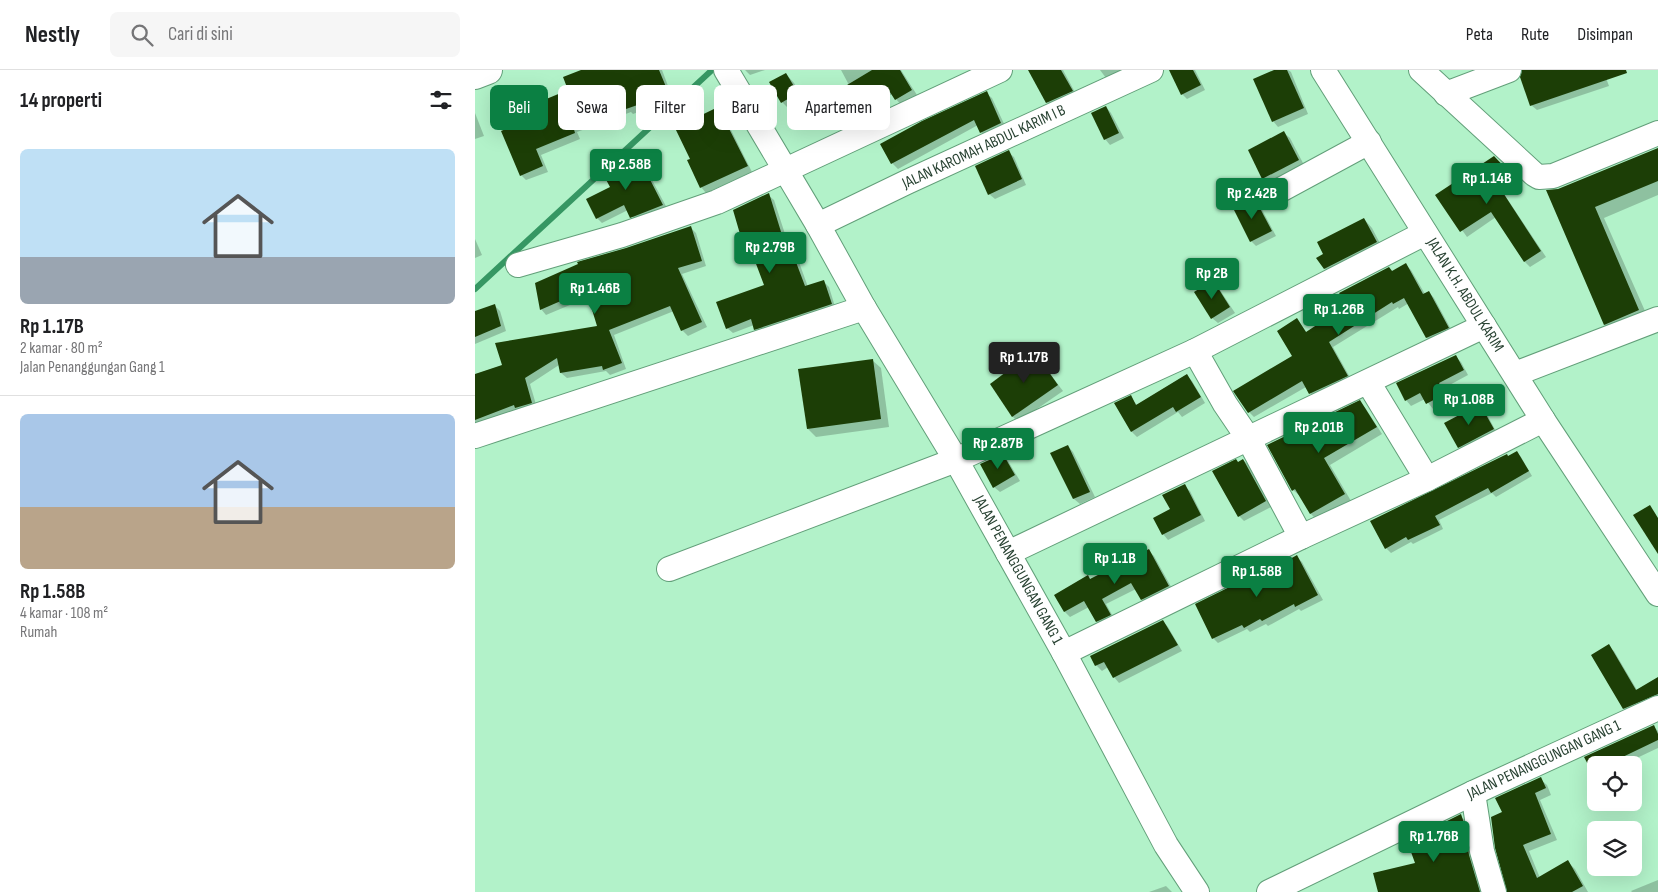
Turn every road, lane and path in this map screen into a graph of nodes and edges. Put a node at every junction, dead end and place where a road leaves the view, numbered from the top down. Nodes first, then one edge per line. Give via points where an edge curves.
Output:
1 (489, 70) edge
2 (725, 70) edge
3 (999, 70) edge
4 (1151, 70) edge
5 (1323, 70) edge
6 (1421, 70) edge
7 (1509, 70) edge
8 (475, 75) edge
9 (1445, 94) junction
10 (1658, 133) edge
11 (1369, 142) junction
12 (785, 171) junction
13 (1273, 194) dead end
14 (818, 226) junction
15 (1425, 233) junction
16 (518, 265) dead end
17 (864, 308) junction
18 (1658, 319) edge
19 (1484, 326) junction
20 (1195, 351) junction
21 (1515, 374) junction
22 (1369, 382) junction
23 (1543, 420) junction
24 (475, 436) edge
25 (1248, 438) junction
26 (957, 460) junction
27 (1427, 479) junction
28 (1301, 537) junction
29 (1008, 553) junction
30 (669, 569) dead end
31 (1658, 594) edge
32 (1064, 654) junction
33 (1658, 708) edge
34 (1473, 793) junction
35 (1197, 892) edge
36 (1269, 892) edge
37 (1494, 892) edge

1 - 8 main road
2 - 12 street, JALAN PENANGGUNGAN GANG 1
3 - 12 street
4 - 14 street, JALAN KAROMAH ABDUL KARIM I B
5 - 11 street, JALAN K.H. ABDUL KARIM
6 - 9 street
7 - 9 street
9 - 10 street via 1539,177 1553,176
11 - 13 street
11 - 15 street, JALAN K.H. ABDUL KARIM
12 - 14 street, JALAN PENANGGUNGAN GANG 1
12 - 16 street via 717,202 622,235
14 - 17 street, JALAN PENANGGUNGAN GANG 1
15 - 19 street, JALAN K.H. ABDUL KARIM
15 - 20 street
17 - 24 street
17 - 26 street, JALAN PENANGGUNGAN GANG 1
18 - 21 street
19 - 21 street, JALAN K.H. ABDUL KARIM
19 - 22 street
20 - 25 street
20 - 26 street
21 - 23 street, JALAN K.H. ABDUL KARIM
22 - 25 street
22 - 27 street
23 - 27 street
23 - 31 street, JALAN K.H. ABDUL KARIM
25 - 28 street
25 - 29 street
26 - 29 street, JALAN PENANGGUNGAN GANG 1
26 - 30 street
27 - 28 street
28 - 32 street
29 - 32 street, JALAN PENANGGUNGAN GANG 1
32 - 35 street, JALAN PENANGGUNGAN GANG 1 via 1166,845
33 - 34 street, JALAN PENANGGUNGAN GANG 1
34 - 36 street, JALAN PENANGGUNGAN GANG 1
34 - 37 street via 1482,851

